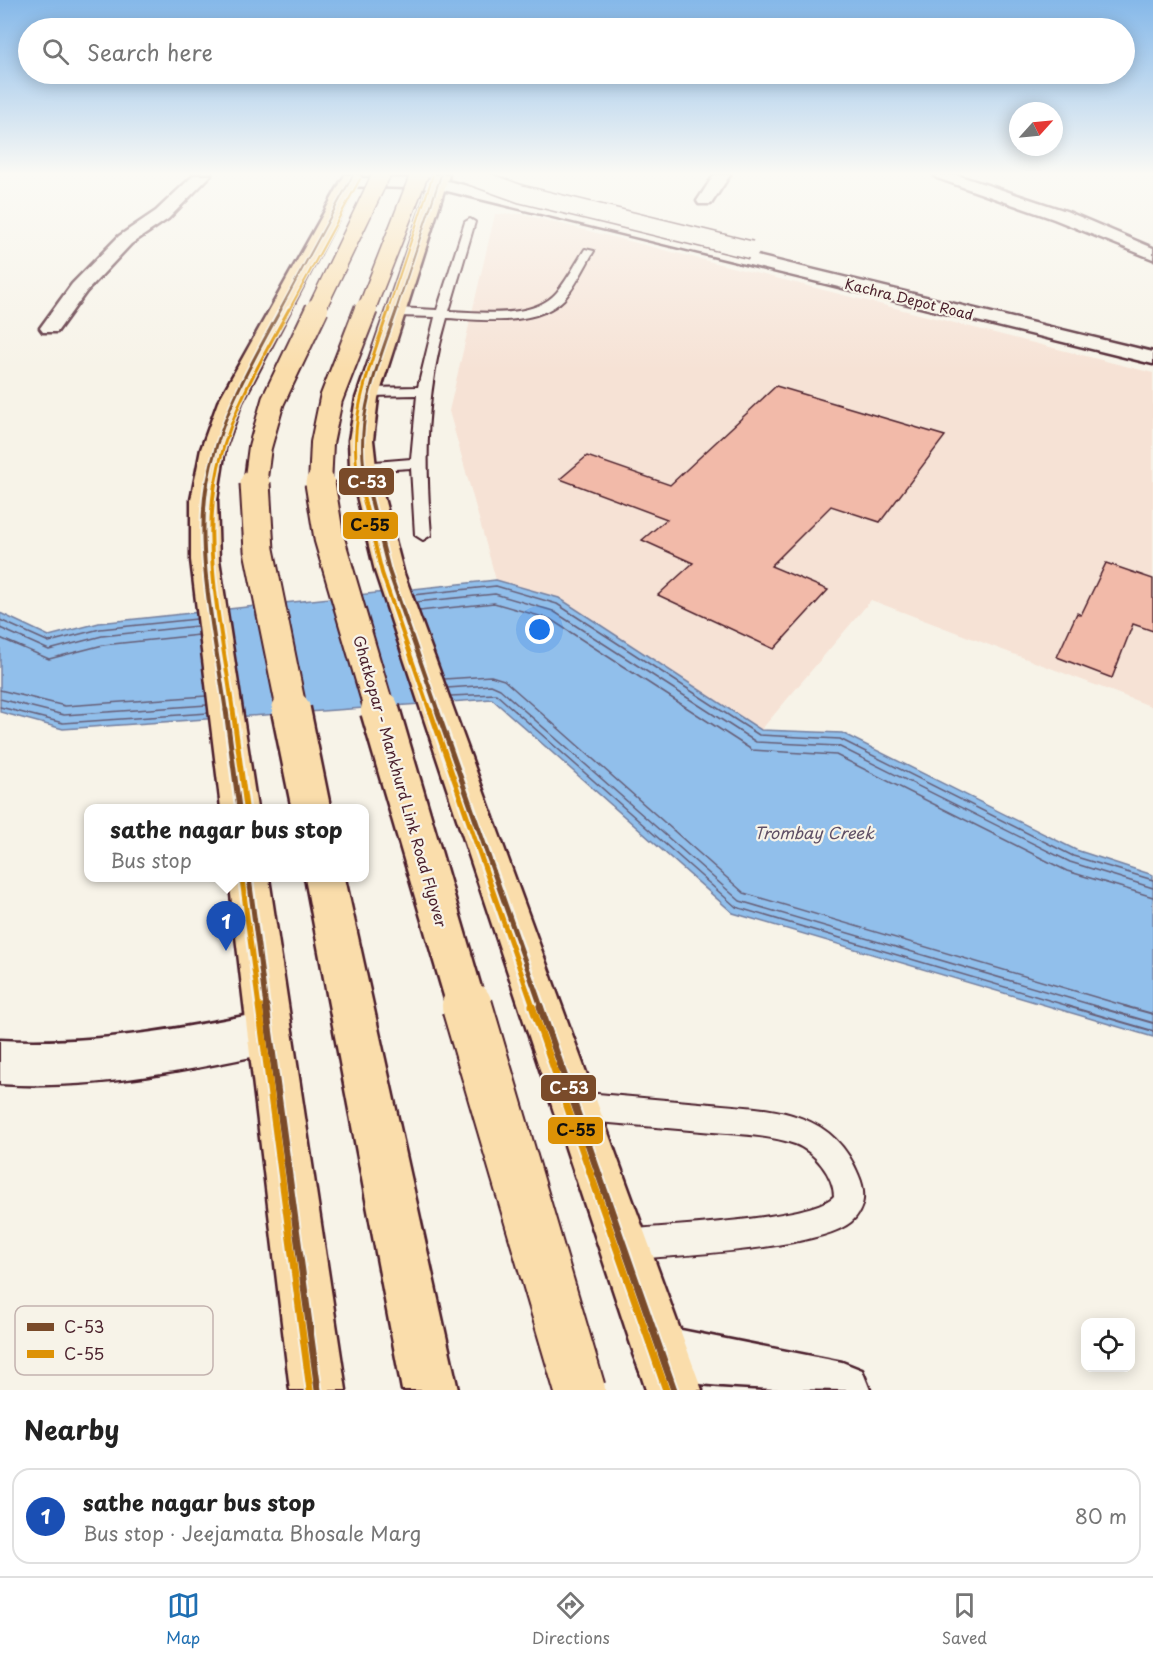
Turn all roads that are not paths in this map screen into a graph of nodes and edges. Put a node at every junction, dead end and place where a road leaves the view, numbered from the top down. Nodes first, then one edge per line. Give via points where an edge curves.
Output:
1 (125, 240) edge
2 (317, 240) edge
3 (350, 240) edge
4 (404, 240) edge
5 (416, 240) edge
6 (465, 240) edge
7 (667, 240) edge
8 (727, 240) edge
9 (732, 240) edge
10 (1119, 240) edge
11 (759, 247) junction
12 (589, 251) dead end
13 (1153, 254) edge
14 (397, 312) junction
15 (442, 314) junction
16 (50, 328) dead end
17 (1153, 346) edge
18 (1153, 358) edge
19 (370, 392) junction
20 (424, 392) junction
21 (418, 463) junction
22 (363, 467) junction
23 (423, 535) dead end
24 (238, 804) edge
25 (310, 804) edge
26 (250, 882) edge
27 (326, 882) edge
28 (270, 1032) junction
29 (0, 1062) edge
30 (575, 1106) junction
31 (624, 1245) junction
32 (668, 1372) edge
33 (318, 1390) edge
34 (430, 1390) edge
35 (580, 1390) edge
36 (842, 1390) edge

1 - 16 street via 79,288
2 - 24 highway via 230,402 213,449 204,500 205,560
3 - 25 highway, bridge via 273,401 260,447 254,494 259,550
4 - 35 highway, Ghatkopar - Mankhurd Link Road Flyover, bridge via 331,399 322,443 320,487 329,537
5 - 14 highway
6 - 15 lane
7 - 18 street, Kachra Depot Road
8 - 11 street, bridge
9 - 11 street
10 - 13 street
11 - 17 street
12 - 15 lane via 560,296 537,312
14 - 15 lane
14 - 19 highway
15 - 20 lane
19 - 20 lane
19 - 22 highway via 361,440
20 - 21 lane
21 - 22 lane
21 - 23 lane
22 - 30 highway via 389,571
26 - 28 highway
27 - 34 highway
28 - 29 street via 137,1059 32,1065
28 - 33 highway
30 - 31 highway
30 - 31 lane via 786,1127 823,1144 846,1181 847,1205 817,1222 793,1228
31 - 32 highway
32 - 36 street

